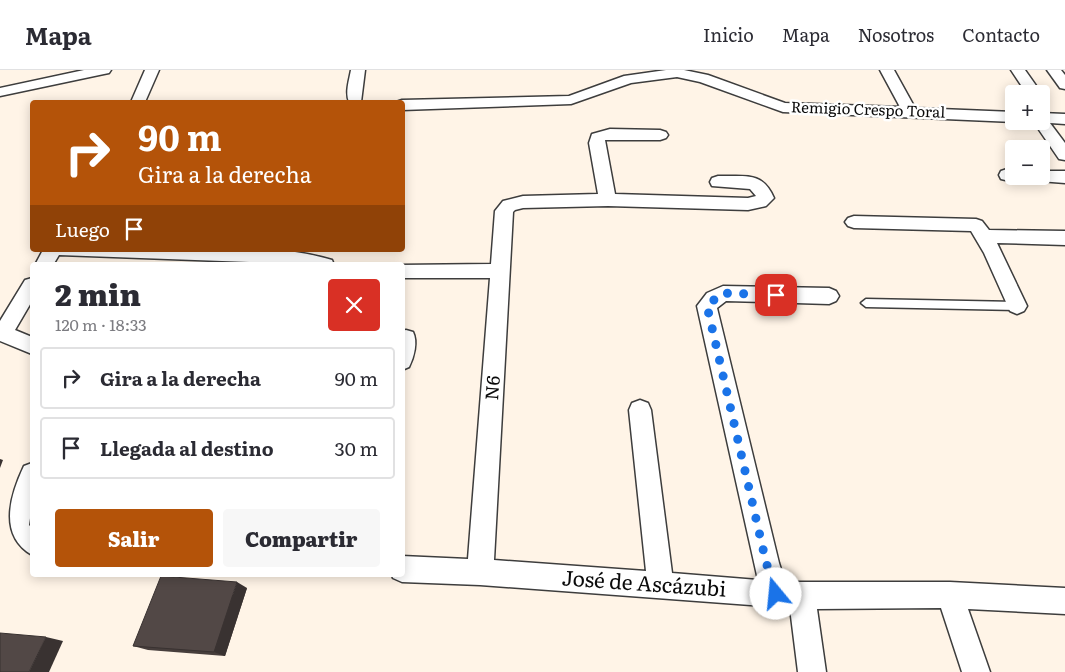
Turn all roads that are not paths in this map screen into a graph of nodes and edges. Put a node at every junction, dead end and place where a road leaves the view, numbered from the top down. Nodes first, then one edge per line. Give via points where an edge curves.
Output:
1 (104, 70) edge
2 (152, 70) edge
3 (358, 70) edge
4 (887, 70) edge
5 (1018, 70) edge
6 (1054, 70) edge
7 (1029, 85) edge
8 (1065, 85) edge
9 (16, 88) junction
10 (0, 92) edge
11 (139, 100) edge
12 (352, 100) edge
13 (405, 105) edge
14 (0, 108) edge
15 (910, 112) junction
16 (1005, 117) edge
17 (1050, 119) edge
18 (660, 135) dead end
19 (1065, 155) edge
20 (1050, 177) edge
21 (1065, 177) edge
22 (718, 182) dead end
23 (608, 200) junction
24 (854, 222) dead end
25 (985, 236) junction
26 (1065, 238) edge
27 (157, 252) edge
28 (312, 262) edge
29 (405, 271) edge
30 (501, 271) junction
31 (30, 288) edge
32 (829, 296) dead end
33 (866, 303) dead end
34 (1017, 306) joint
35 (3, 336) edge
36 (406, 338) dead end
37 (405, 344) edge
38 (30, 345) edge
39 (640, 410) dead end
40 (30, 480) edge
41 (24, 535) edge
42 (405, 570) edge
43 (480, 572) junction
44 (661, 586) junction
45 (789, 595) junction
46 (950, 595) junction
47 (1065, 601) edge
48 (812, 672) edge
49 (976, 672) edge

1 - 9 street
2 - 11 street
3 - 12 street
4 - 15 street
5 - 7 street
6 - 8 street
9 - 10 street
9 - 14 street
13 - 15 street, Remigio Crespo Toral via 571,100 629,79 677,73 703,78 782,107
15 - 16 street, Remigio Crespo Toral
17 - 19 street
18 - 23 street via 610,134 598,137
20 - 21 street
22 - 23 street via 754,182 765,198 748,204
23 - 30 street, N6 via 509,205 504,211
24 - 25 street via 976,225
25 - 26 street
25 - 34 street
27 - 28 street via 294,258
29 - 30 street
30 - 43 street, N6
31 - 35 street
32 - 45 street via 722,293 707,306 766,562
33 - 34 lane
35 - 38 street
36 - 37 street
39 - 44 street
40 - 41 street via 20,508
42 - 43 street, José de Ascázubi
43 - 44 street, José de Ascázubi
44 - 45 street, José de Ascázubi
45 - 46 street, José de Ascázubi
45 - 48 street
46 - 47 street, José de Ascázubi
46 - 49 street

